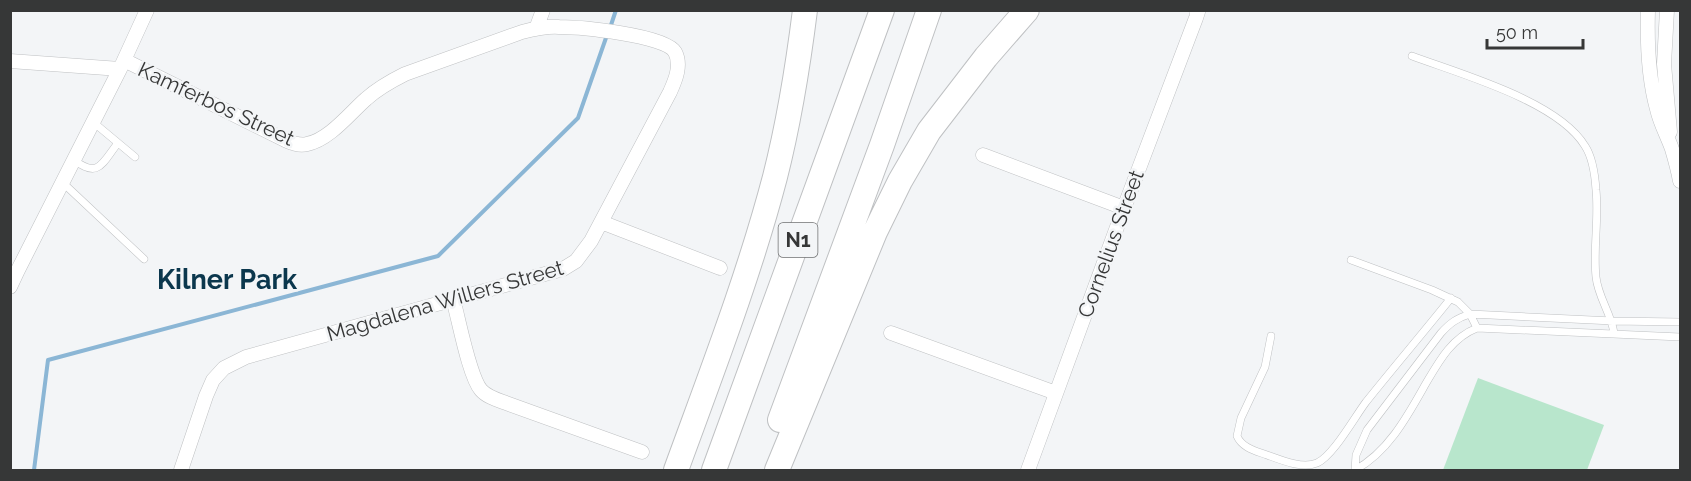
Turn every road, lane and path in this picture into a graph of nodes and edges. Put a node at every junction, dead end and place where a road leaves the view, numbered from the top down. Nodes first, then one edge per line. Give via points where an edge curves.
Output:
1 (147, 10) edge
2 (543, 10) edge
3 (805, 10) edge
4 (882, 10) edge
5 (929, 10) edge
6 (1027, 10) edge
7 (1648, 10) edge
8 (1667, 10) edge
9 (1196, 14) edge
10 (536, 29) junction
11 (671, 47) joint
12 (1412, 56) dead end
13 (10, 61) edge
14 (122, 65) junction
15 (93, 122) junction
16 (118, 143) junction
17 (1672, 149) junction
18 (983, 155) dead end
19 (135, 158) dead end
20 (74, 160) junction
21 (1680, 181) edge
22 (62, 182) junction
23 (1124, 208) junction
24 (601, 222) junction
25 (144, 259) dead end
26 (1351, 260) dead end
27 (720, 268) dead end
28 (14, 269) edge
29 (10, 287) edge
30 (1451, 298) junction
31 (453, 299) junction
32 (1470, 314) junction
33 (1613, 321) junction
34 (1680, 322) edge
35 (1477, 328) junction
36 (891, 333) dead end
37 (1614, 333) junction
38 (1271, 336) dead end
39 (1680, 337) edge
40 (1056, 393) junction
41 (642, 452) dead end
42 (1355, 470) edge
43 (181, 471) edge
44 (676, 471) edge
45 (714, 471) edge
46 (762, 471) edge
47 (777, 471) edge
48 (1028, 471) edge

1 - 14 street
2 - 10 street
3 - 44 highway via 775,178
4 - 45 highway, N1
5 - 46 highway, N1
6 - 47 highway via 930,130 900,181 875,232
7 - 17 street via 1650,77
8 - 17 street via 1664,64
9 - 23 street, Cornelius Street
10 - 11 street, Kamferbos Street via 568,27 621,33
10 - 14 street, Kamferbos Street via 405,74 366,98 327,134 299,145
11 - 24 street, Magdalena Willers Street via 677,61 673,84
12 - 33 lane via 1516,94 1555,117 1584,143 1590,154 1596,189 1596,278
13 - 14 street, Kamferbos Street
14 - 15 street
15 - 16 lane
15 - 20 street
16 - 19 lane
16 - 20 lane via 92,170
17 - 21 street
18 - 23 street
20 - 22 street
22 - 25 lane
22 - 28 street
23 - 40 street, Cornelius Street
24 - 27 street
24 - 31 street, Magdalena Willers Street via 586,250 570,266
26 - 30 lane
28 - 29 street
30 - 32 lane
30 - 38 lane via 1330,452 1308,465 1251,449 1237,436 1241,418 1265,367
31 - 41 street via 473,375 488,396
31 - 43 street, Magdalena Willers Street via 246,357 224,368 209,387
32 - 33 lane
32 - 35 lane
32 - 42 lane via 1449,324 1384,408 1361,441
33 - 34 lane
33 - 37 lane
35 - 37 lane
35 - 42 lane via 1450,347 1391,440
36 - 40 street
37 - 39 lane
40 - 48 street, Cornelius Street

